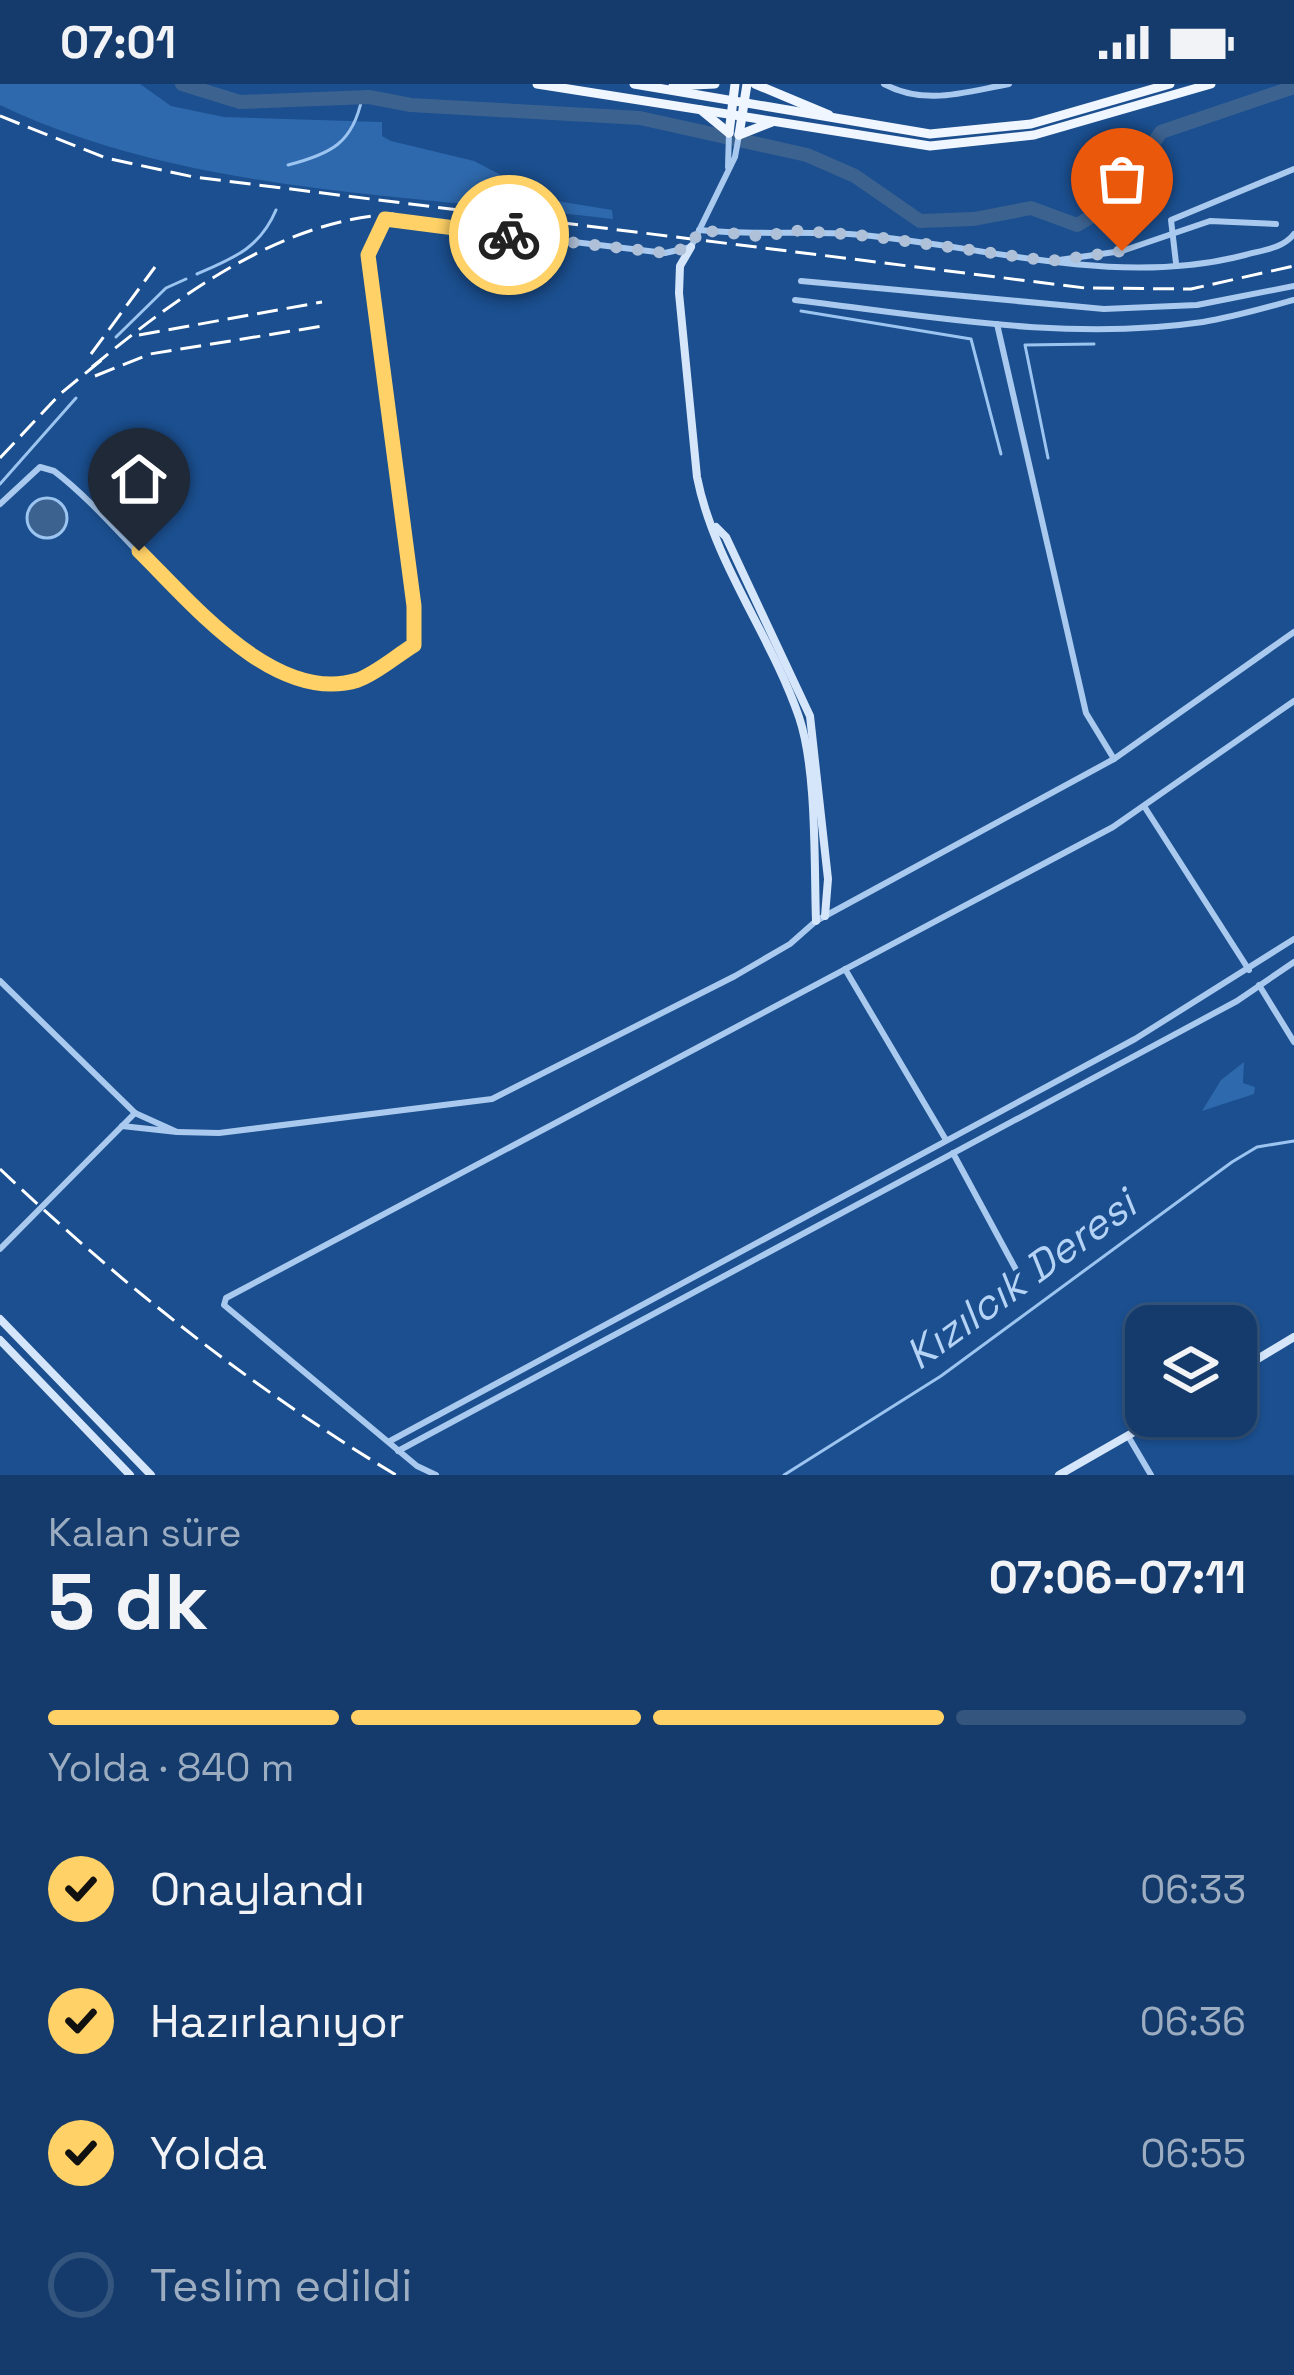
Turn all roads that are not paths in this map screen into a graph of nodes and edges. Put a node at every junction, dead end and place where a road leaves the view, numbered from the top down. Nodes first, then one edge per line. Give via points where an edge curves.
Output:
1 (537, 84) edge
2 (634, 84) edge
3 (715, 84) edge
4 (734, 84) edge
5 (751, 84) edge
6 (884, 84) edge
7 (930, 84) edge
8 (1010, 84) edge
9 (1170, 84) edge
10 (1211, 84) edge
11 (653, 86) edge
12 (929, 98) junction
13 (694, 106) junction
14 (740, 107) junction
15 (776, 121) junction
16 (850, 130) junction
17 (734, 134) junction
18 (728, 167) junction
19 (1294, 169) edge
20 (1276, 224) dead end
21 (699, 230) junction
22 (1173, 233) junction
23 (1294, 234) edge
24 (691, 247) junction
25 (1050, 261) junction
26 (1176, 265) junction
27 (801, 281) dead end
28 (1294, 286) edge
29 (795, 300) dead end
30 (1294, 301) edge
31 (998, 324) junction
32 (0, 504) edge
33 (1294, 632) edge
34 (1294, 701) edge
35 (1114, 759) junction
36 (1144, 805) junction
37 (820, 918) junction
38 (1294, 939) edge
39 (1294, 962) edge
40 (845, 969) junction
41 (1249, 970) junction
42 (0, 981) edge
43 (1259, 986) junction
44 (1294, 1042) edge
45 (135, 1113) junction
46 (122, 1126) junction
47 (177, 1132) junction
48 (946, 1140) junction
49 (953, 1153) junction
50 (0, 1250) edge
51 (1020, 1277) dead end
52 (0, 1318) edge
53 (1294, 1337) edge
54 (0, 1340) edge
55 (1257, 1359) edge
56 (1126, 1437) edge
57 (1129, 1437) edge
58 (388, 1442) junction
59 (398, 1450) junction
60 (130, 1475) edge
61 (151, 1475) edge
62 (436, 1475) edge
63 (1058, 1475) edge
64 (1151, 1475) edge

1 - 13 main road
2 - 11 main road
3 - 11 main road
4 - 14 main road
5 - 14 main road
5 - 16 main road
6 - 12 street
7 - 12 street
8 - 12 street
9 - 16 main road via 998,131
10 - 16 main road via 999,142 930,146
11 - 14 main road
13 - 14 main road
13 - 17 main road
14 - 15 main road
14 - 16 main road
14 - 17 main road
15 - 16 main road
15 - 17 main road
17 - 18 street
17 - 18 street
18 - 21 street
19 - 22 street via 1172,220
20 - 22 street via 1210,221
21 - 24 street
21 - 25 street via 869,236
22 - 25 street via 1122,251
22 - 26 street
23 - 26 street via 1286,244
24 - 32 street via 665,253 379,224 368,255 416,624 414,645 363,678 292,675 239,649 73,485 40,467
24 - 37 street via 679,292 694,457 711,522 800,721
25 - 26 street via 1124,270
27 - 28 street via 1104,309 1197,305
29 - 31 street
30 - 31 street via 1203,322 1102,329
31 - 35 street via 1086,713
33 - 35 street
34 - 36 street
35 - 37 street
36 - 40 street
36 - 41 street
37 - 47 street via 735,976 492,1100
38 - 41 street
39 - 43 street
40 - 48 street
40 - 58 street via 226,1298 224,1305
41 - 48 street
42 - 45 street
43 - 44 street
43 - 49 street
45 - 46 street
45 - 47 street
46 - 47 street
46 - 50 street
48 - 58 street
49 - 51 street
49 - 59 street
52 - 61 street
53 - 55 street
54 - 60 street
56 - 63 street
57 - 64 street
58 - 59 street
59 - 62 street

